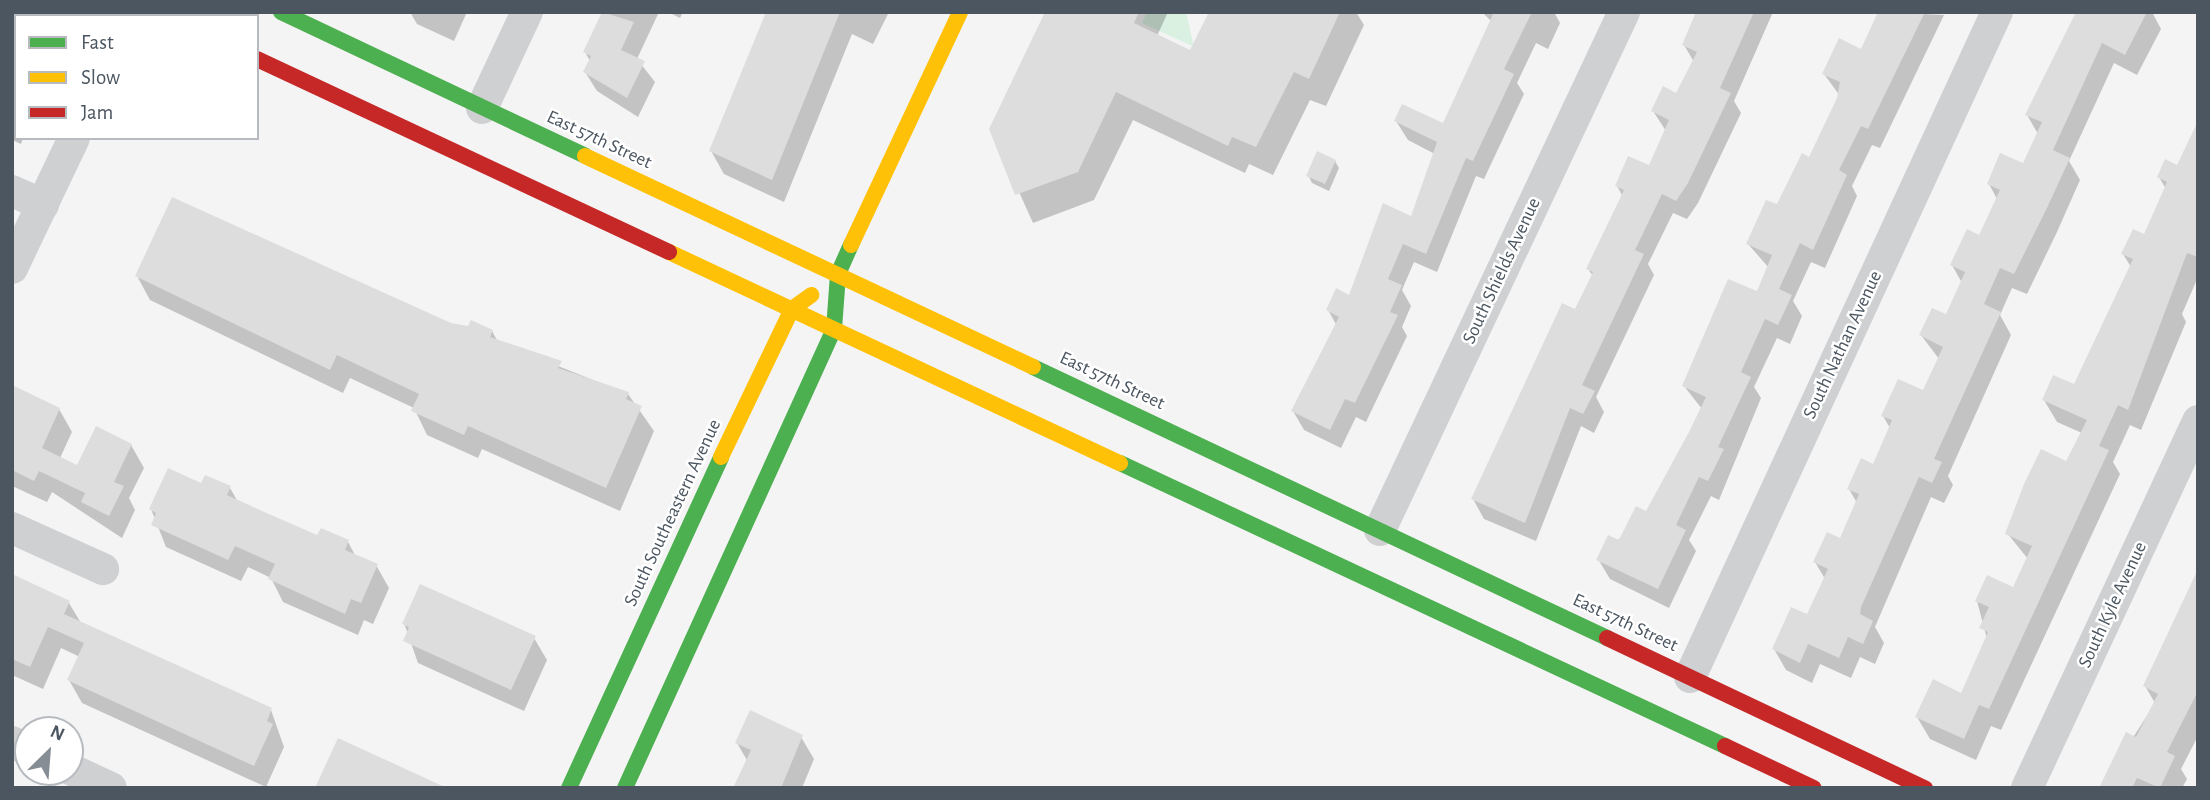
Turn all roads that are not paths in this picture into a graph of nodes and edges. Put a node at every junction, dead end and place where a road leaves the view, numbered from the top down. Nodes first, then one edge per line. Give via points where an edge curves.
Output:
1 (281, 12) edge
2 (527, 12) edge
3 (960, 12) edge
4 (1624, 12) edge
5 (1997, 12) edge
6 (259, 60) edge
7 (482, 108) junction
8 (73, 140) edge
9 (12, 191) edge
10 (43, 205) junction
11 (12, 268) edge
12 (838, 274) junction
13 (792, 309) junction
14 (834, 329) junction
15 (2198, 421) edge
16 (12, 528) edge
17 (1380, 530) junction
18 (103, 569) dead end
19 (1690, 677) junction
20 (84, 775) edge
21 (111, 788) edge
22 (569, 788) edge
23 (625, 788) edge
24 (1814, 788) edge
25 (1925, 788) edge
26 (2027, 788) edge

1 - 7 main road, East 57th Street
2 - 7 street
3 - 12 main road, South Southeastern Avenue
4 - 17 street, South Shields Avenue
5 - 19 street, South Nathan Avenue
6 - 13 main road
7 - 12 main road, East 57th Street
8 - 10 street
9 - 10 street
10 - 11 street
12 - 13 main road, South Southeastern Avenue
12 - 14 main road, South Southeastern Avenue
12 - 17 main road, East 57th Street
13 - 14 main road
13 - 22 main road, South Southeastern Avenue
14 - 23 main road, South Southeastern Avenue
14 - 24 main road
15 - 26 street, South Kyle Avenue
16 - 18 street
17 - 19 main road, East 57th Street
19 - 25 main road, East 57th Street
20 - 21 street

